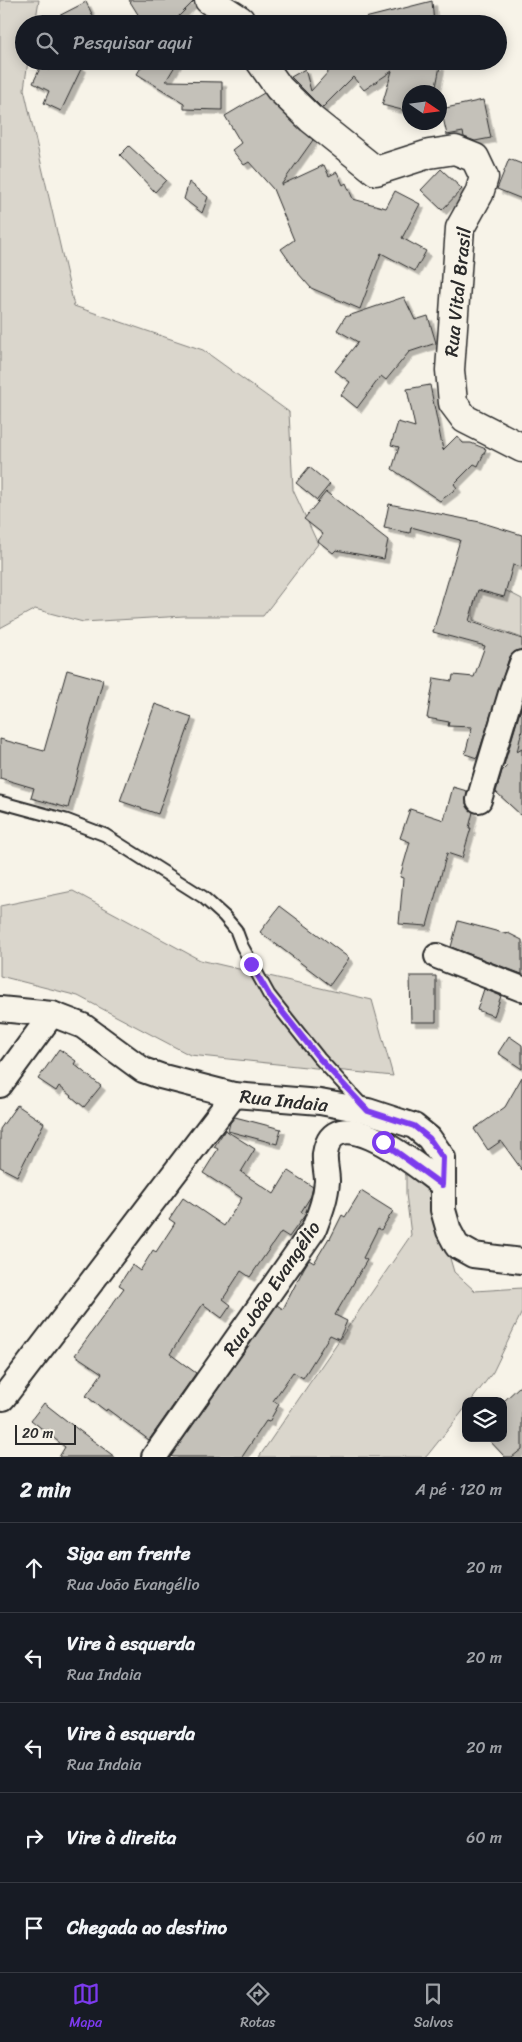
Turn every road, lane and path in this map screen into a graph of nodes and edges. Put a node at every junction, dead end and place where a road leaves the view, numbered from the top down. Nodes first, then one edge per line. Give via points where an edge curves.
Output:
1 (208, 0) edge
2 (232, 15) edge
3 (266, 70) edge
4 (522, 448) edge
5 (522, 663) edge
6 (479, 800) dead end
7 (0, 802) edge
8 (437, 956) dead end
9 (522, 989) edge
10 (0, 1009) edge
11 (52, 1014) junction
12 (0, 1085) edge
13 (234, 1095) junction
14 (368, 1111) junction
15 (442, 1185) junction
16 (522, 1261) edge
17 (3, 1398) dead end
18 (154, 1457) edge

1 - 2 street
3 - 4 street, Rua Vital Brasil via 279,88 311,119 376,171 429,154 455,150 475,158 484,177 479,194 460,228 450,370 453,403 465,419
5 - 6 street
7 - 14 lane via 66,820 105,835 203,897 236,930 269,995 319,1058
8 - 9 street
10 - 11 street, Rua Indaia
11 - 12 street
11 - 13 street, Rua Indaia via 83,1026 143,1070
13 - 14 street, Rua Indaia via 320,1102
13 - 17 street
14 - 15 street, Rua Indaia via 414,1126 429,1138 443,1158
15 - 16 street, Rua Indaia via 443,1210 457,1246 473,1255
15 - 18 street, Rua João Evangélio via 383,1142 362,1133 343,1131 331,1138 325,1154 327,1180 324,1204 314,1229

